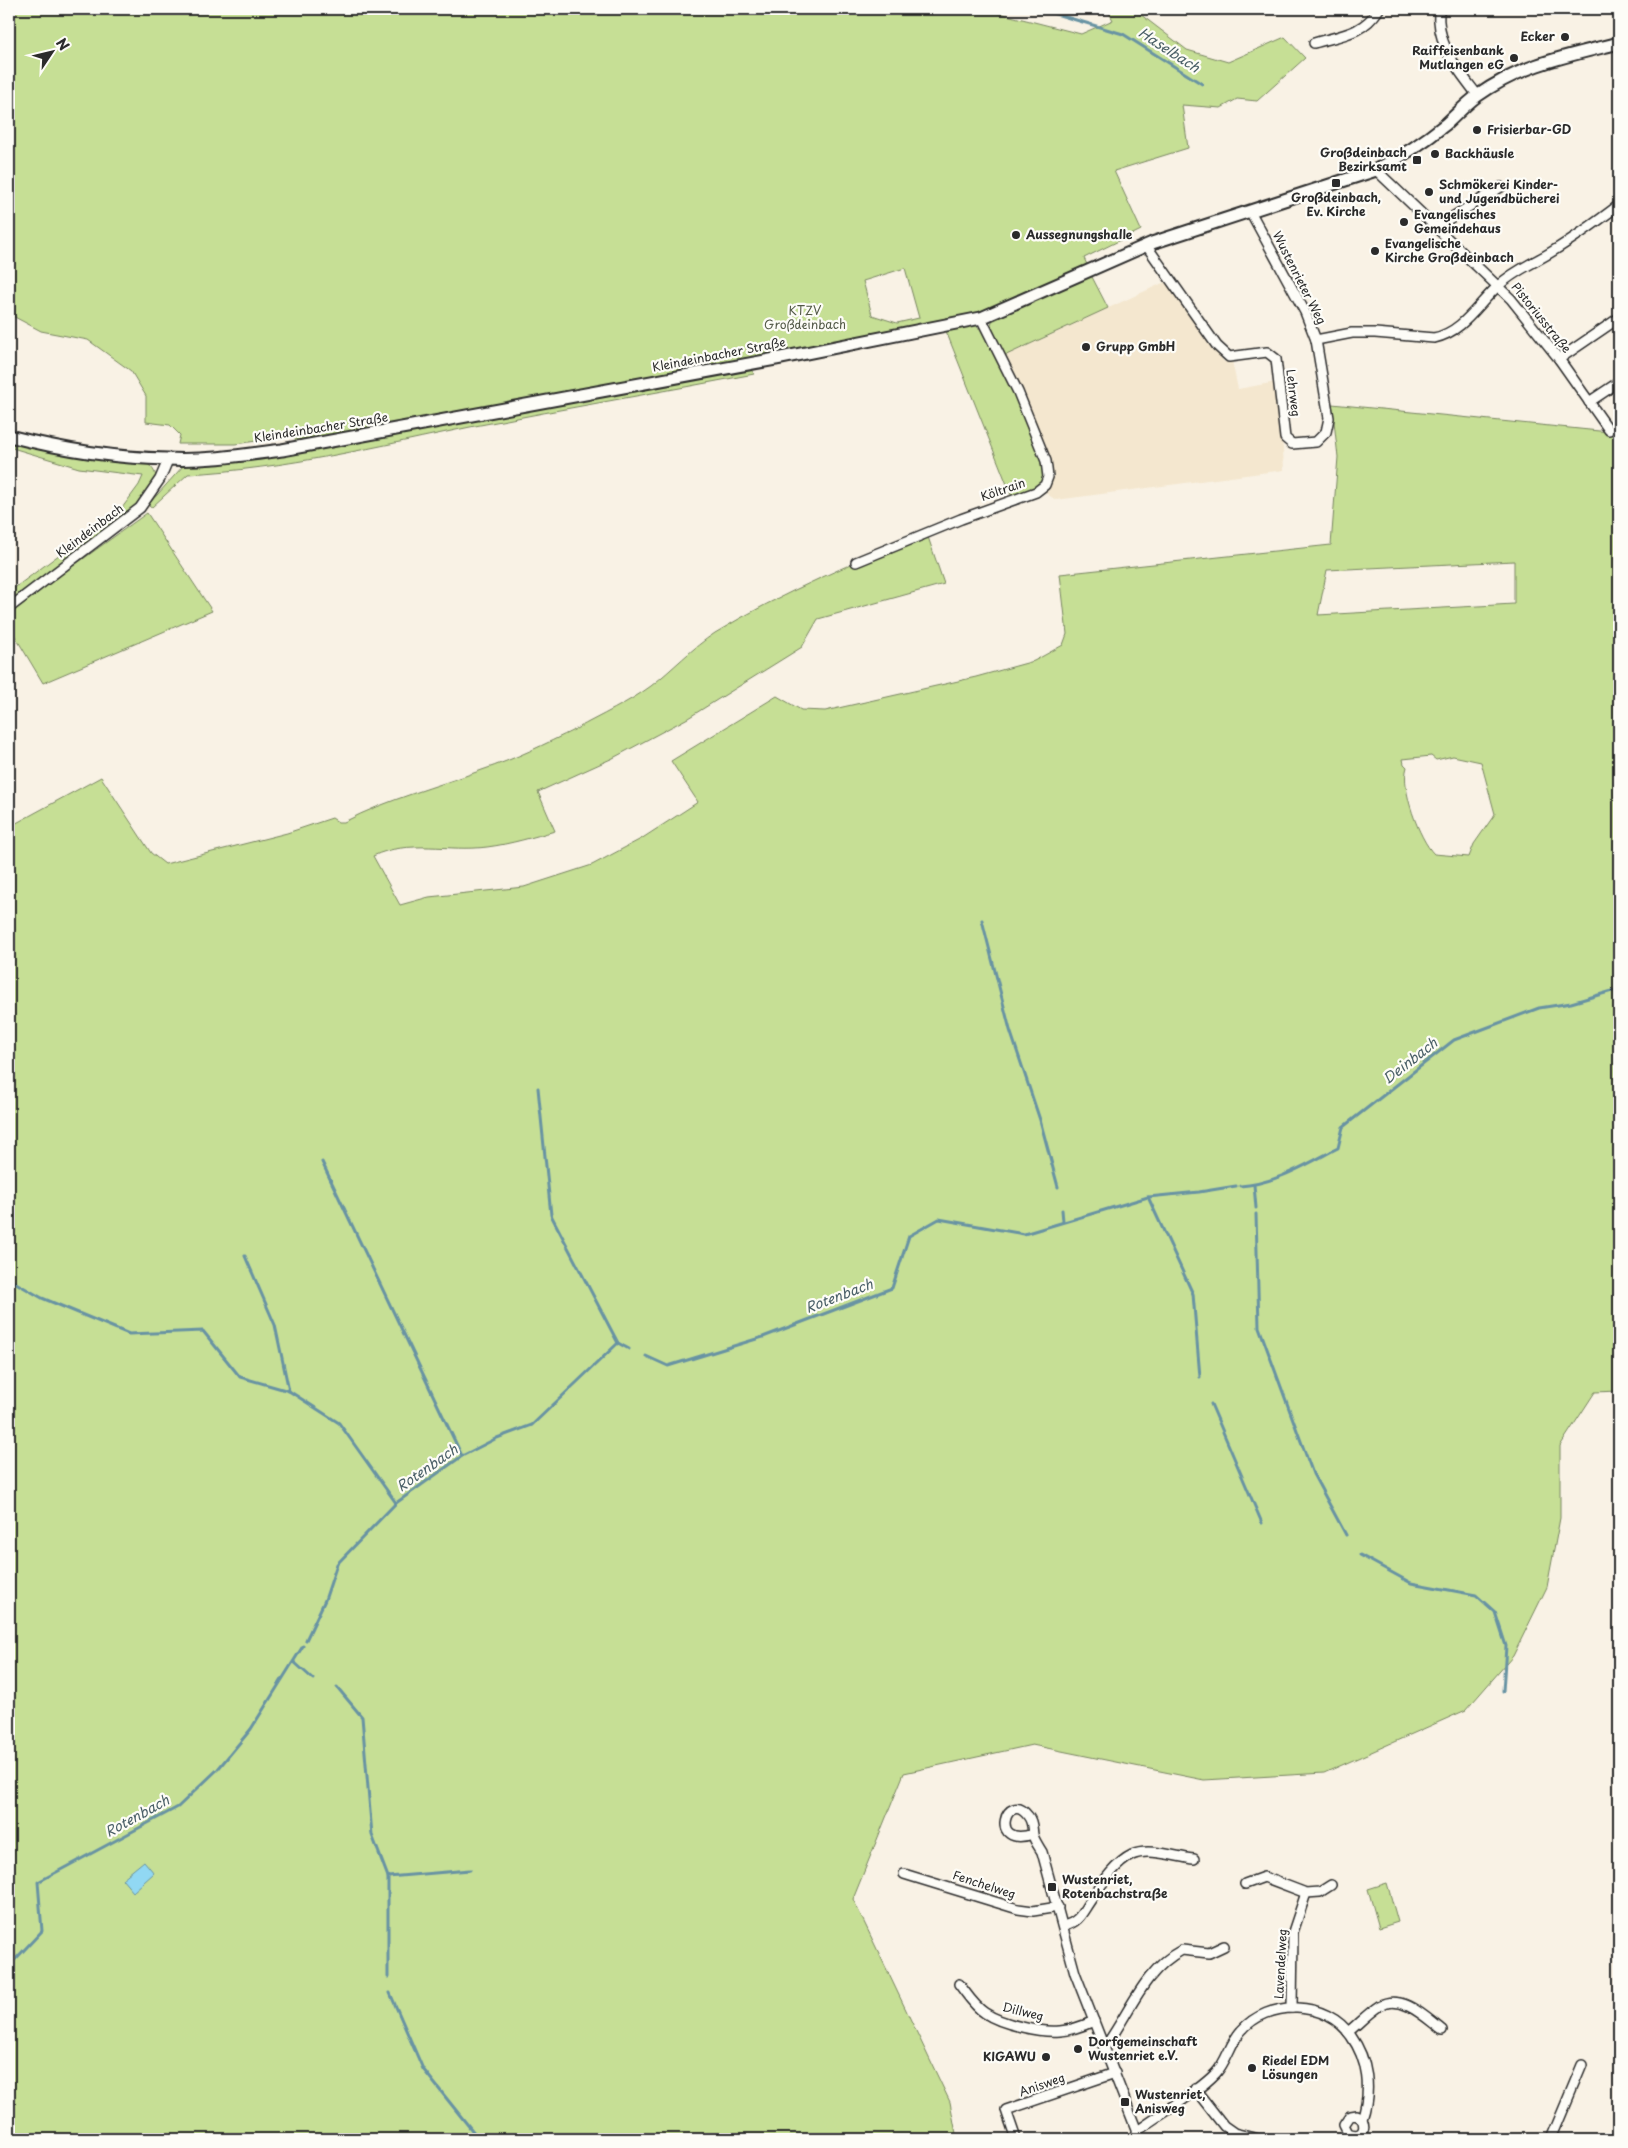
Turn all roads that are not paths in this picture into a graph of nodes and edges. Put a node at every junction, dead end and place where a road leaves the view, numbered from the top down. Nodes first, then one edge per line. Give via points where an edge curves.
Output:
1 (1379, 9) edge
2 (1439, 9) edge
3 (1314, 43) dead end
4 (1619, 43) edge
5 (1478, 96) junction
6 (1376, 170) junction
7 (1501, 187) dead end
8 (1619, 205) edge
9 (1250, 211) junction
10 (1436, 228) junction
11 (1146, 245) junction
12 (1498, 286) junction
13 (981, 318) junction
14 (1619, 318) edge
15 (1316, 340) junction
16 (1559, 359) junction
17 (1619, 382) edge
18 (1590, 402) junction
19 (1329, 418) joint
20 (1609, 430) dead end
21 (9, 436) edge
22 (168, 460) junction
23 (856, 562) dead end
24 (9, 608) edge
25 (1033, 1834) dead end
26 (1194, 1859) dead end
27 (904, 1874) dead end
28 (1245, 1884) dead end
29 (1331, 1885) dead end
30 (1306, 1894) junction
31 (1058, 1907) junction
32 (1064, 1926) junction
33 (1224, 1946) dead end
34 (959, 1984) dead end
35 (1292, 2008) junction
36 (1094, 2021) junction
37 (1442, 2030) dead end
38 (1348, 2032) junction
39 (1104, 2048) junction
40 (1582, 2065) dead end
41 (1114, 2073) junction
42 (1196, 2089) junction
43 (1362, 2119) dead end
44 (1138, 2136) edge
45 (1016, 2139) edge
46 (1258, 2139) edge
47 (1551, 2139) edge

1 - 3 street via 1363,27
2 - 5 street via 1438,26 1447,55
4 - 5 street, Kleindeinbacher Straße via 1536,64
5 - 6 street, Kleindeinbacher Straße via 1422,143
6 - 9 street, Kleindeinbacher Straße
6 - 10 street, Pistoriusstraße
7 - 10 street
8 - 12 street
9 - 11 street, Kleindeinbacher Straße
9 - 15 street, Wustenrieter Weg via 1305,312
10 - 12 street, Pistoriusstraße
11 - 13 street, Kleindeinbacher Straße
11 - 19 street, Lehrweg via 1217,346 1229,357 1267,352 1276,359 1285,438 1292,444 1309,444 1326,432
12 - 15 street via 1456,329 1444,336 1352,333
12 - 16 street, Pistoriusstraße
13 - 22 street, Kleindeinbacher Straße via 282,450
13 - 23 street, Költrain via 1018,392 1046,462 1048,477 1045,485 1036,492
14 - 16 street
15 - 19 street, Wustenrieter Weg
16 - 18 street, Pistoriusstraße
17 - 18 street
18 - 20 street, Pistoriusstraße
21 - 22 street, Kleindeinbacher Straße via 108,455
22 - 24 street, Kleindeinbach via 160,479 140,508
25 - 31 street via 1042,1852
26 - 32 street via 1148,1852 1133,1854 1100,1887 1076,1922
27 - 31 street, Fenchelweg via 1018,1909 1033,1911
28 - 30 street via 1264,1877
29 - 30 street via 1320,1892
30 - 35 street, Lavendelweg via 1294,1932
31 - 32 street
32 - 36 street via 1075,1972
33 - 39 street via 1209,1953 1182,1950 1160,1964 1133,1999
34 - 36 street, Dillweg via 984,2012 1008,2022 1059,2031
35 - 38 street via 1310,2009 1327,2015
35 - 42 street via 1272,2011 1248,2024 1231,2045 1216,2073
36 - 39 street
37 - 38 street via 1410,2006 1390,2003 1380,2006
38 - 43 street via 1360,2048 1368,2088
39 - 41 street
40 - 47 street
41 - 44 street
41 - 45 street, Anisweg via 1006,2110
42 - 44 street
42 - 46 street via 1224,2126 1234,2133

